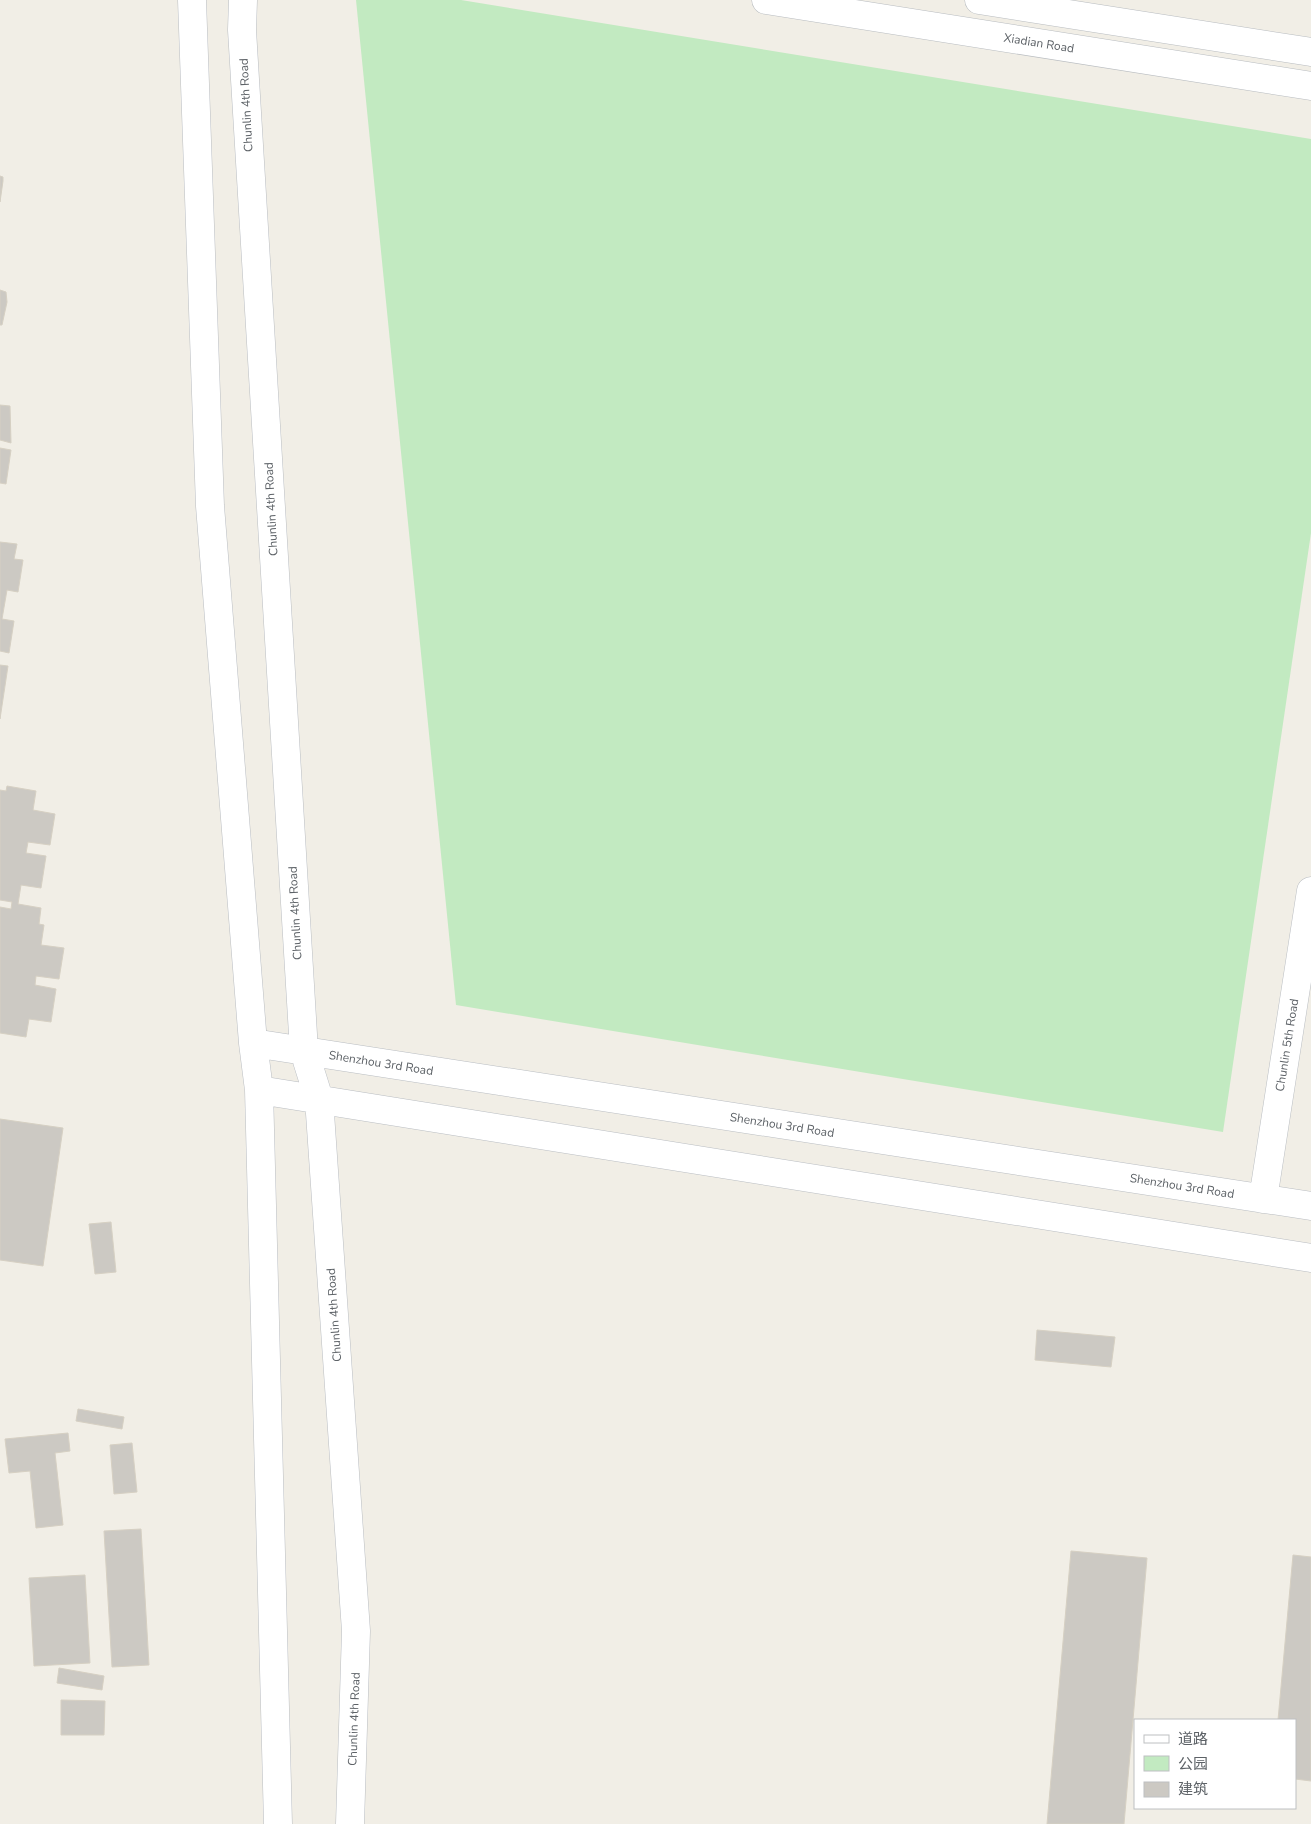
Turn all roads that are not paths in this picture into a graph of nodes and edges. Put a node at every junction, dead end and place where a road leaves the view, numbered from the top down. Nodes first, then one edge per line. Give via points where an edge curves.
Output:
1 (192, 0) edge
2 (243, 0) edge
3 (766, 0) edge
4 (979, 0) edge
5 (1311, 52) edge
6 (1311, 86) edge
7 (1311, 890) edge
8 (252, 1043) junction
9 (304, 1051) junction
10 (259, 1090) junction
11 (319, 1099) junction
12 (1263, 1199) junction
13 (1311, 1206) edge
14 (1311, 1258) edge
15 (278, 1824) edge
16 (350, 1824) edge

1 - 8 street via 210,506
2 - 9 street, Chunlin 4th Road via 243,50
3 - 6 street, Xiadian Road
4 - 5 street
7 - 12 street, Chunlin 5th Road
8 - 9 street, Shenzhou 3rd Road
8 - 10 street
9 - 11 street, Chunlin 4th Road
9 - 12 street, Shenzhou 3rd Road
10 - 11 street
10 - 15 street
11 - 14 street
11 - 16 street, Chunlin 4th Road via 356,1631
12 - 13 street, Shenzhou 3rd Road

